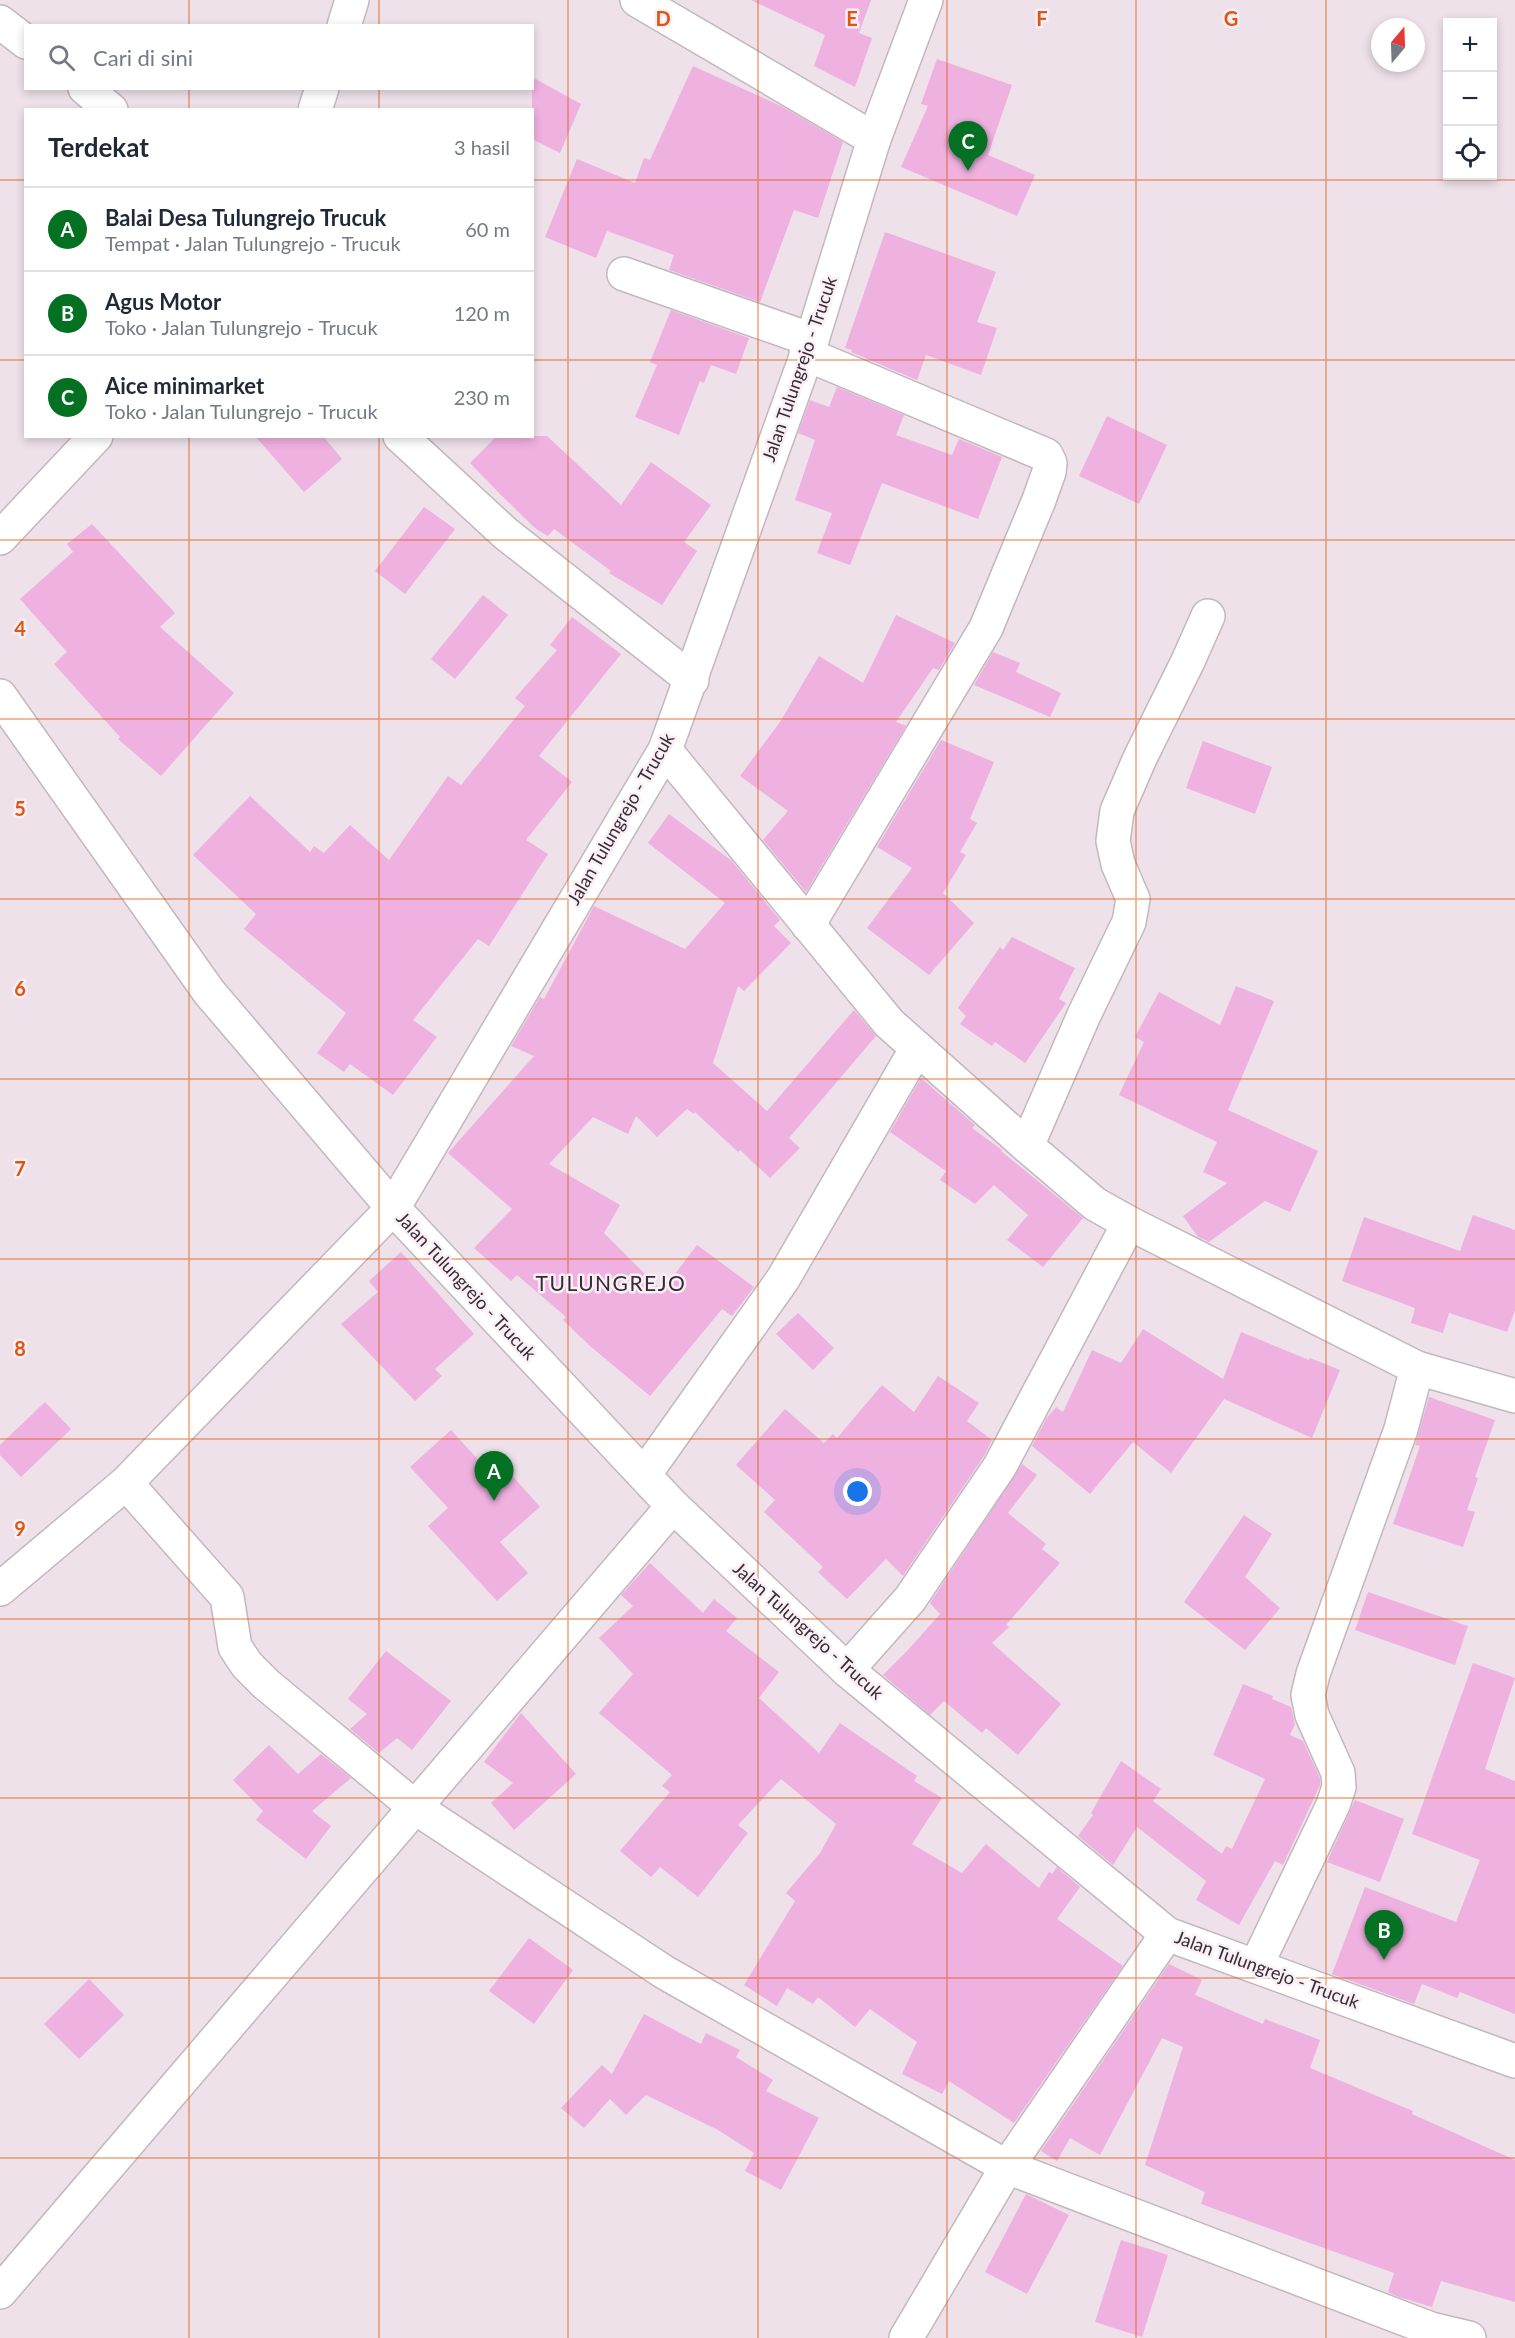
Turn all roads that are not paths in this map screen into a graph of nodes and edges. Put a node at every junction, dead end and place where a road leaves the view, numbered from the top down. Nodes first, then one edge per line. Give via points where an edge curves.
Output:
1 (352, 0) edge
2 (637, 0) edge
3 (926, 0) edge
4 (0, 22) edge
5 (345, 24) edge
6 (24, 40) edge
7 (87, 90) edge
8 (321, 90) edge
9 (109, 108) edge
10 (316, 108) edge
11 (874, 139) junction
12 (624, 273) dead end
13 (809, 347) junction
14 (94, 438) edge
15 (402, 438) edge
16 (0, 538) edge
17 (1208, 616) dead end
18 (692, 680) junction
19 (0, 696) edge
20 (665, 750) junction
21 (808, 925) junction
22 (917, 1048) junction
23 (1027, 1146) junction
24 (393, 1208) junction
25 (1129, 1223) junction
26 (1417, 1368) junction
27 (1515, 1396) edge
28 (644, 1475) junction
29 (126, 1483) junction
30 (674, 1506) junction
31 (0, 1589) edge
32 (847, 1670) junction
33 (416, 1808) junction
34 (1167, 1934) junction
35 (1256, 1966) junction
36 (1515, 2061) edge
37 (1007, 2167) junction
38 (0, 2292) edge
39 (906, 2338) edge
40 (1469, 2338) edge

1 - 5 street
2 - 11 street
3 - 11 street, Jalan Tulungrejo - Trucuk
4 - 6 street
7 - 9 street
8 - 10 street
11 - 13 street, Jalan Tulungrejo - Trucuk
12 - 13 street
13 - 18 street, Jalan Tulungrejo - Trucuk
13 - 21 street via 1046,455 1050,463 986,628
14 - 16 street
15 - 18 street via 505,533
17 - 23 street via 1117,811 1113,841 1133,899 1129,922
18 - 20 street, Jalan Tulungrejo - Trucuk
19 - 24 street via 209,992
20 - 21 street
20 - 24 street, Jalan Tulungrejo - Trucuk
21 - 22 street via 889,1023
22 - 23 street
22 - 28 street via 783,1279
23 - 25 street via 1095,1204
24 - 28 street, Jalan Tulungrejo - Trucuk
24 - 29 street
25 - 26 street
25 - 32 street via 1000,1466 910,1599
26 - 27 street
26 - 35 street via 1401,1429 1308,1695 1312,1715 1338,1773 1339,1787
28 - 30 street, Jalan Tulungrejo - Trucuk
29 - 31 street
29 - 33 street via 227,1597 235,1647 247,1665
30 - 32 street, Jalan Tulungrejo - Trucuk
30 - 33 street
32 - 34 street, Jalan Tulungrejo - Trucuk
33 - 37 street via 664,1972
33 - 38 street
34 - 35 street, Jalan Tulungrejo - Trucuk
34 - 37 street
35 - 36 street, Jalan Tulungrejo - Trucuk
37 - 39 street
37 - 40 street via 1431,2329

